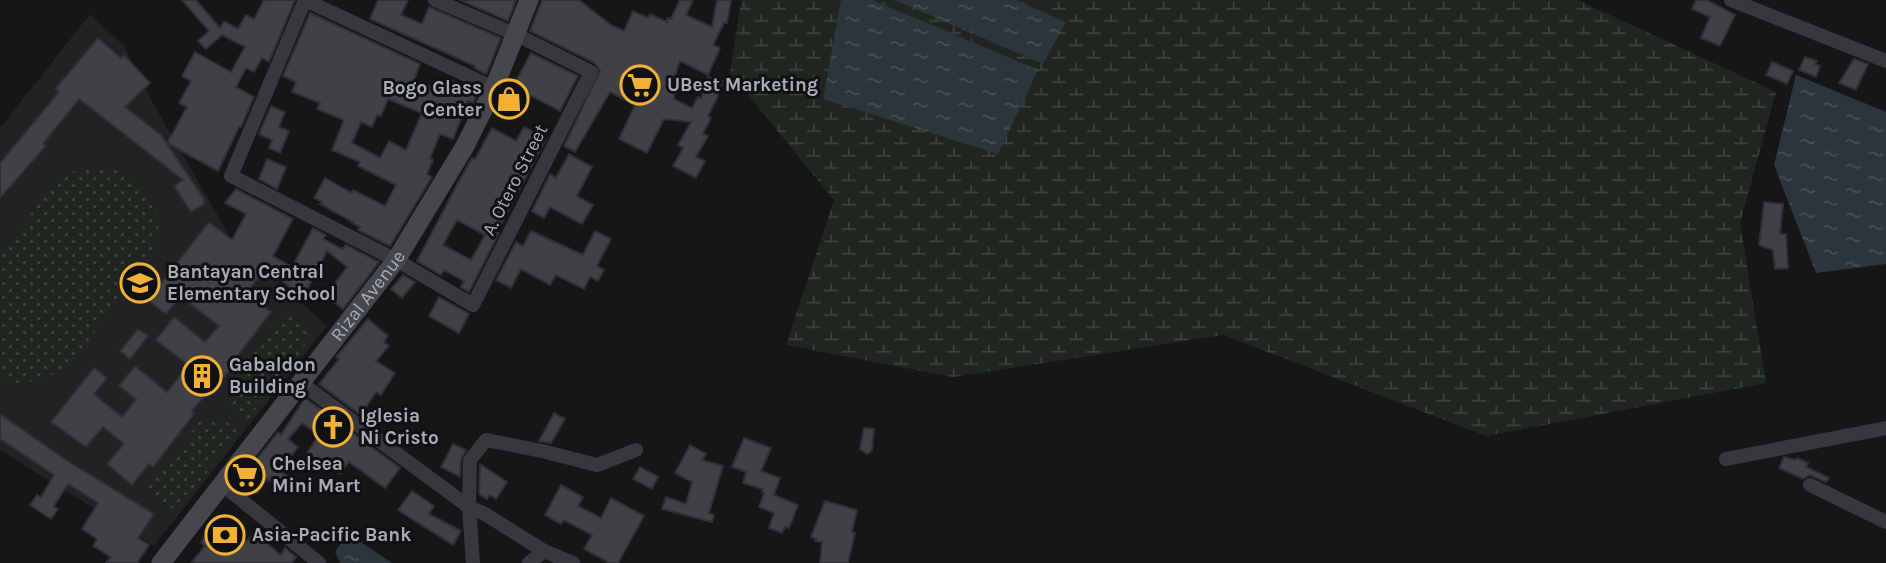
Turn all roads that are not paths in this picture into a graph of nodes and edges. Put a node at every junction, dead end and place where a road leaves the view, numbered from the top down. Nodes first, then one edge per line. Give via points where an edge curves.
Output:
1 (305, 0) edge
2 (435, 0) edge
3 (529, 0) edge
4 (1731, 0) edge
5 (517, 35) junction
6 (1886, 61) edge
7 (494, 88) junction
8 (396, 260) junction
9 (301, 383) junction
10 (1886, 428) edge
11 (636, 450) dead end
12 (1726, 459) dead end
13 (1810, 485) dead end
14 (223, 486) junction
15 (470, 508) junction
16 (1886, 522) edge
17 (544, 551) junction
18 (162, 563) edge
19 (319, 563) edge
20 (472, 563) edge
21 (528, 563) edge
22 (573, 563) edge

1 - 7 street
1 - 8 street via 231,176
2 - 5 street
3 - 5 main road, Rizal Avenue
4 - 6 street
5 - 7 main road, Rizal Avenue
5 - 8 street, A. Otero Street via 591,72 473,305
7 - 8 main road, Rizal Avenue via 465,146
8 - 9 main road, Rizal Avenue
9 - 14 main road, Rizal Avenue
9 - 15 street
10 - 12 street
11 - 15 street via 597,465 486,440 470,460
13 - 16 street
14 - 18 main road, Rizal Avenue
14 - 19 street
15 - 17 street
15 - 20 street
17 - 21 street
17 - 22 street

